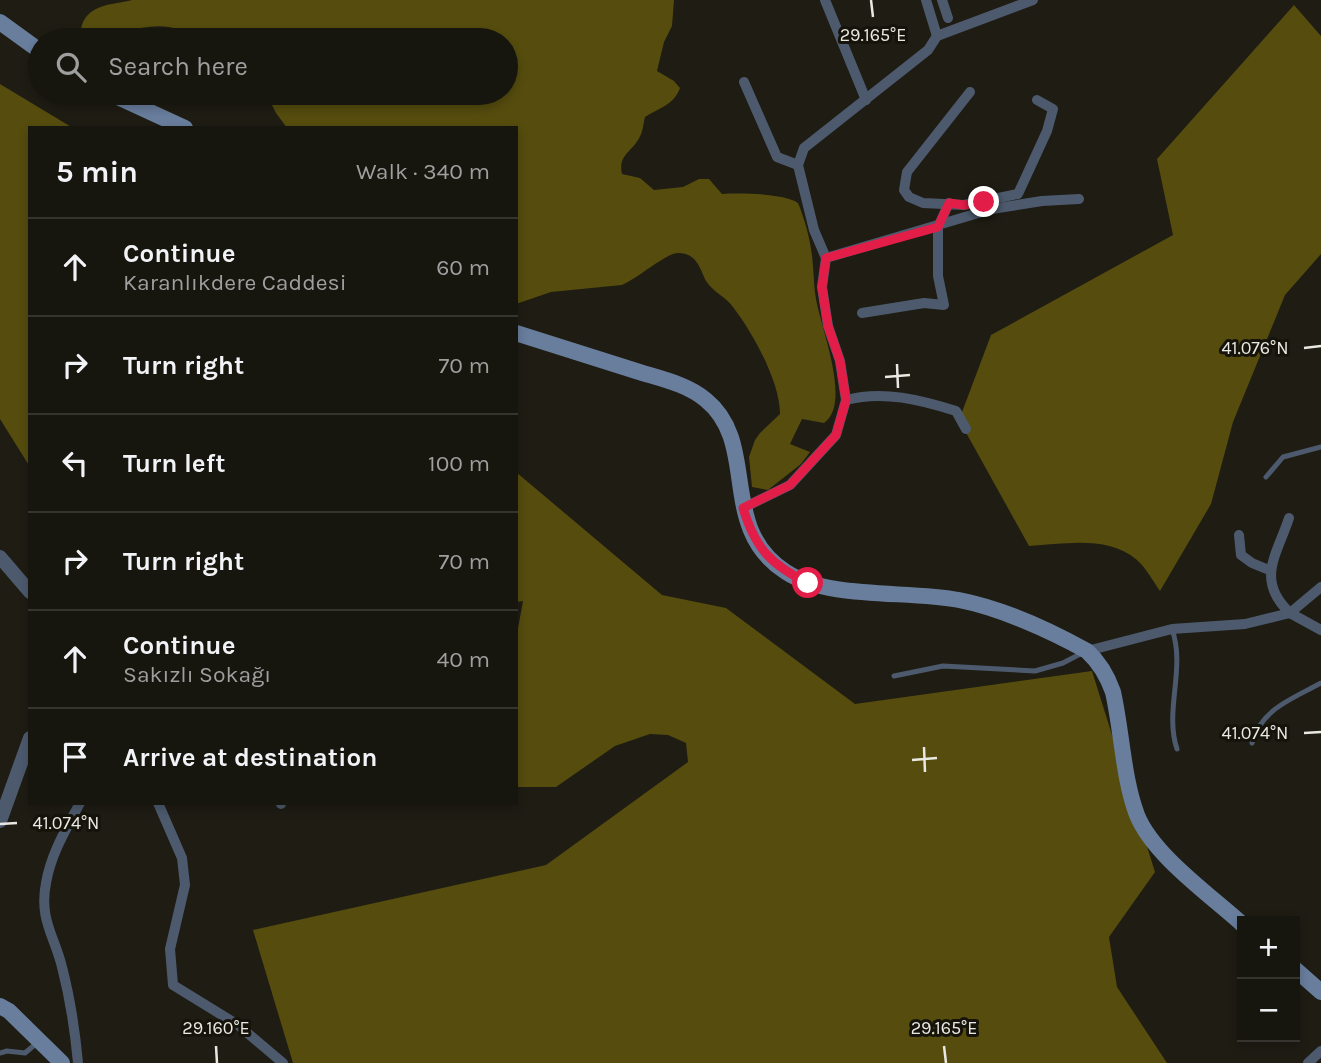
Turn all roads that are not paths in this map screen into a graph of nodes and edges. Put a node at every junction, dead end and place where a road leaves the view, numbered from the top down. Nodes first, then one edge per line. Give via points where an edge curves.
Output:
1 (825, 0) edge
2 (926, 0) edge
3 (943, 0) edge
4 (1033, 0) edge
5 (948, 18) dead end
6 (0, 22) edge
7 (937, 36) junction
8 (28, 42) edge
9 (744, 82) dead end
10 (970, 92) dead end
11 (866, 100) junction
12 (1037, 100) dead end
13 (135, 105) edge
14 (181, 126) edge
15 (798, 165) junction
16 (1079, 199) dead end
17 (949, 203) junction
18 (938, 227) junction
19 (826, 258) junction
20 (862, 313) dead end
21 (518, 334) edge
22 (846, 400) junction
23 (966, 429) dead end
24 (1321, 447) edge
25 (1266, 477) dead end
26 (743, 508) junction
27 (1289, 518) dead end
28 (1239, 535) dead end
29 (0, 557) edge
30 (1269, 570) junction
31 (1321, 587) edge
32 (28, 590) edge
33 (1290, 612) junction
34 (1172, 629) junction
35 (1321, 630) edge
36 (1087, 651) junction
37 (894, 676) dead end
38 (1321, 683) edge
39 (1252, 743) dead end
40 (28, 744) edge
41 (1177, 749) dead end
42 (79, 805) edge
43 (159, 805) edge
44 (0, 821) edge
45 (1237, 919) edge
46 (1300, 973) edge
47 (1321, 992) edge
48 (0, 1006) edge
49 (40, 1041) junction
50 (1321, 1051) edge
51 (0, 1053) edge
52 (62, 1063) edge
53 (78, 1063) edge
54 (283, 1063) edge
55 (1308, 1063) edge

1 - 11 street
2 - 7 street
3 - 5 street
4 - 7 street
6 - 8 main road
7 - 11 street via 928,50
9 - 15 street via 777,157
10 - 17 street via 907,172 904,190 909,197 923,203
11 - 15 street via 804,148
12 - 17 street via 1053,109 1018,194 964,205
13 - 14 main road
15 - 19 street
16 - 18 street via 992,209
17 - 18 street
18 - 19 street
18 - 20 street via 938,276 944,305 924,303
19 - 22 street via 822,287
21 - 26 main road via 681,386 707,401 732,438
22 - 23 street via 862,396 917,399 956,411
22 - 26 street via 836,435 790,485
24 - 25 lane via 1283,457
26 - 36 main road via 762,551 788,574 808,583 979,604
27 - 30 street
28 - 30 street via 1241,555
29 - 32 street
30 - 33 street via 1281,604
31 - 33 street
33 - 34 street via 1245,624
33 - 35 street
34 - 36 street
34 - 41 lane via 1177,659 1171,719
36 - 37 lane via 1035,671 943,667
36 - 45 main road via 1098,661 1113,692 1132,798 1143,828 1160,850
38 - 39 lane via 1272,710
40 - 44 street
42 - 53 street via 55,850 45,884 45,919 62,964
43 - 54 street via 182,858 185,885 170,949 173,985 238,1025
46 - 47 main road
48 - 49 main road
49 - 51 lane via 25,1053
49 - 52 main road
50 - 55 street

